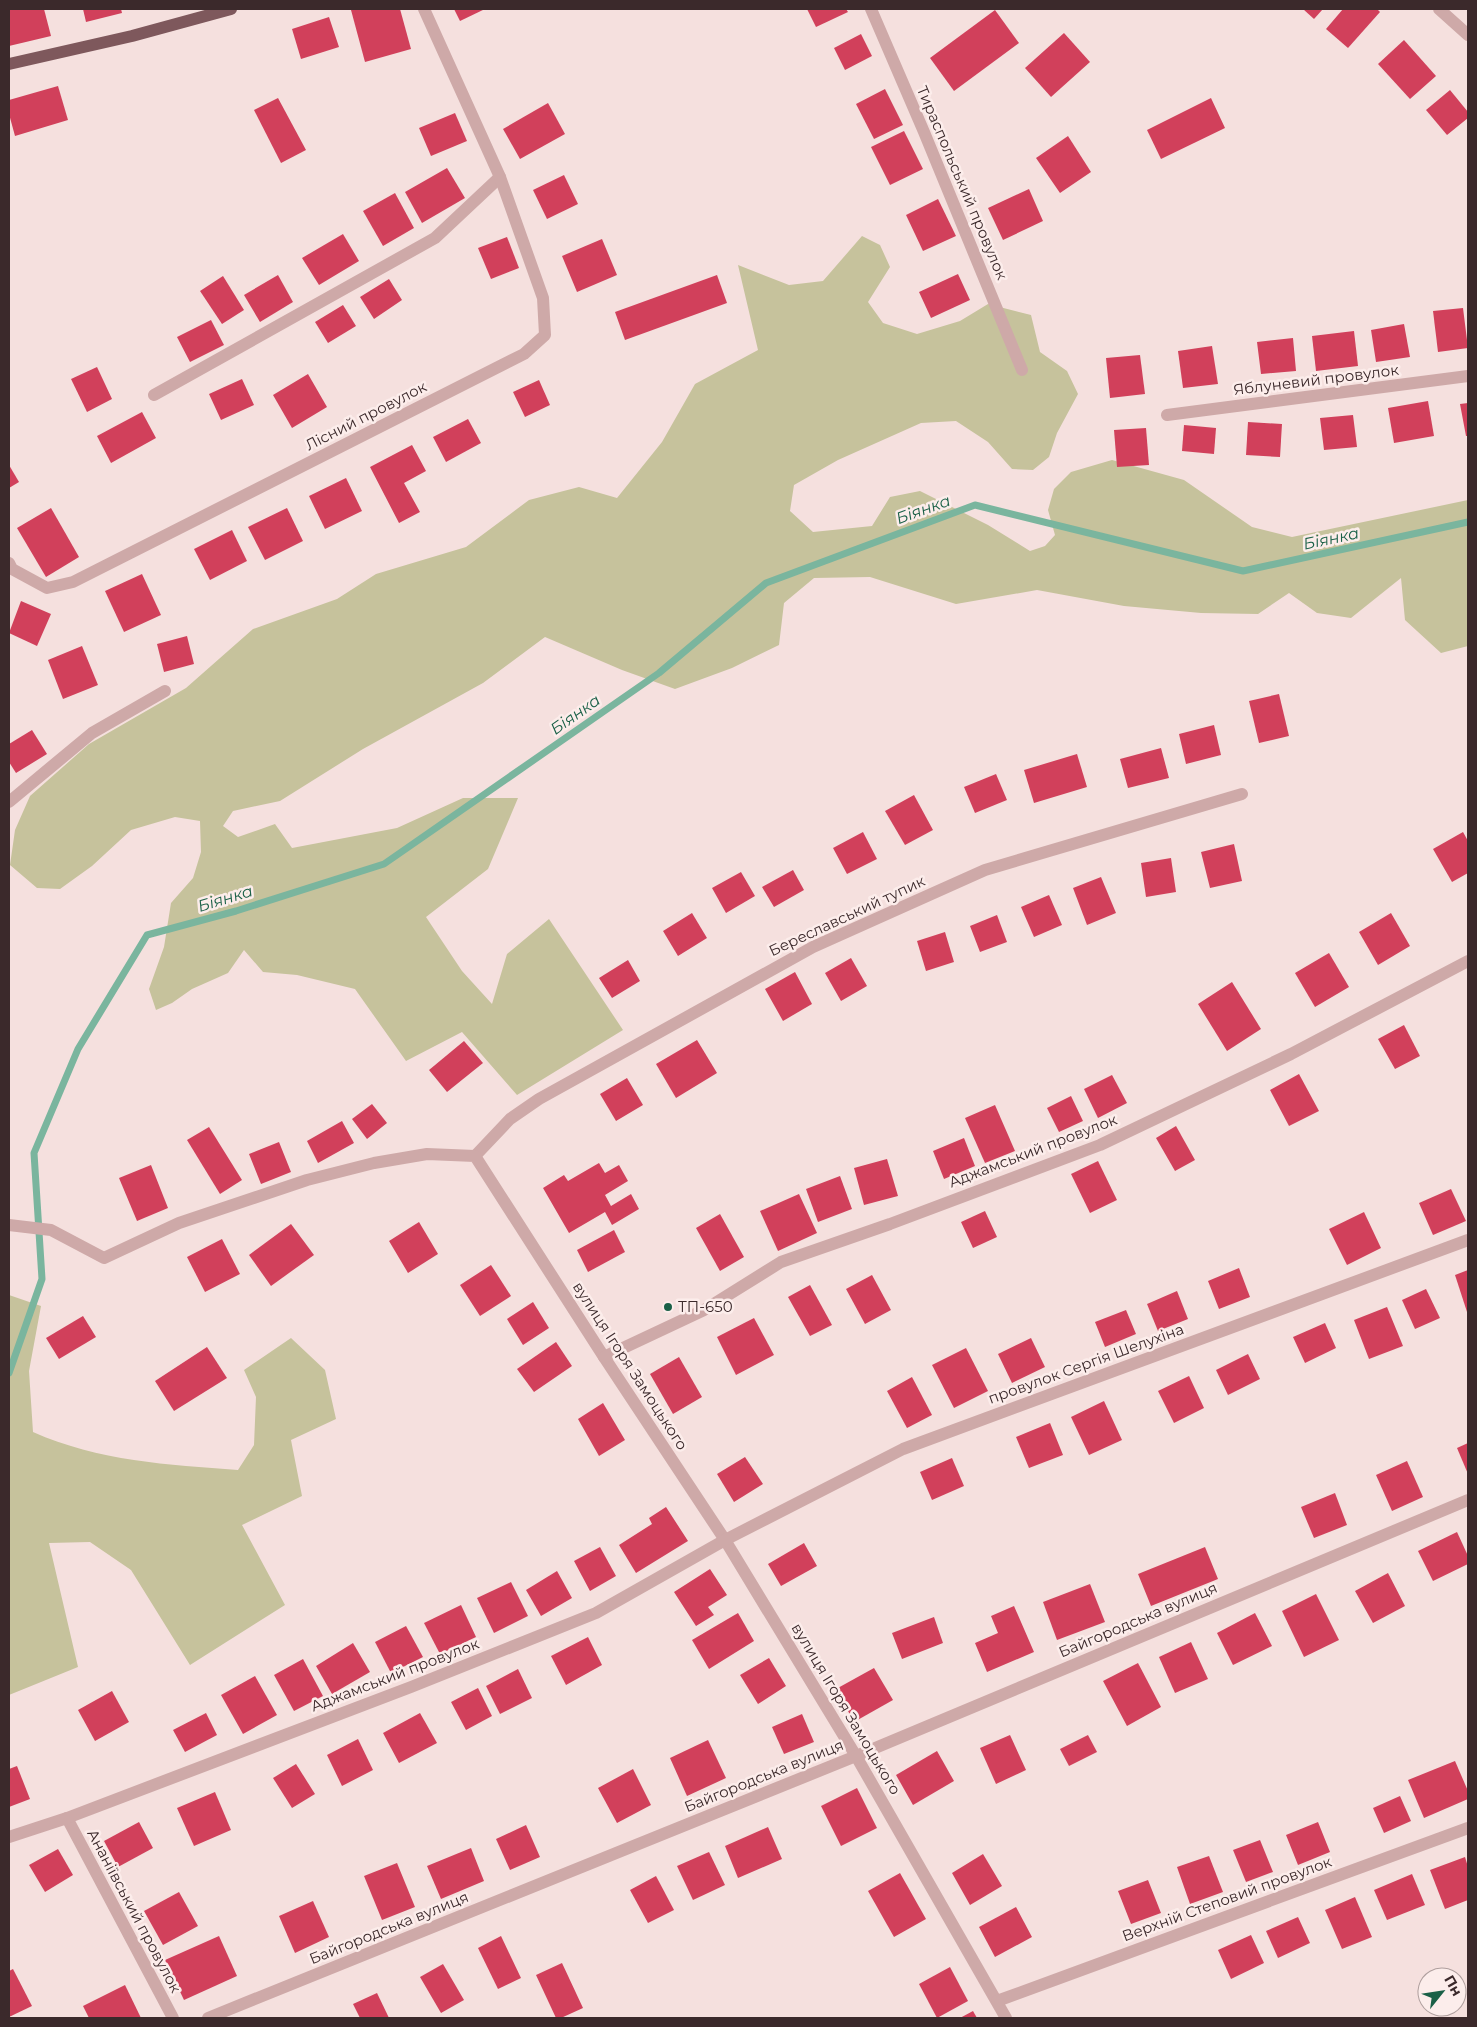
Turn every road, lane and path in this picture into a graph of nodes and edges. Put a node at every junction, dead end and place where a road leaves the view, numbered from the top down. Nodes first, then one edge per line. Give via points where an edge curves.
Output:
1 (231, 9) edge
2 (424, 9) edge
3 (871, 9) edge
4 (1439, 9) edge
5 (1468, 35) edge
6 (9, 64) edge
7 (500, 177) junction
8 (1022, 370) dead end
9 (1468, 376) edge
10 (154, 395) dead end
11 (1167, 415) dead end
12 (9, 564) edge
13 (164, 691) dead end
14 (1242, 794) dead end
15 (9, 802) edge
16 (1468, 960) edge
17 (475, 1156) junction
18 (14, 1226) edge
19 (1468, 1240) edge
20 (604, 1357) junction
21 (1468, 1500) edge
22 (725, 1540) junction
23 (856, 1756) junction
24 (67, 1818) junction
25 (1468, 1828) edge
26 (9, 1837) edge
27 (997, 2001) junction
28 (173, 2018) edge
29 (208, 2018) edge
30 (1006, 2018) edge

1 - 6 main road
2 - 7 street, Лісний провулок
3 - 8 street, Тираспольський провулок
4 - 5 street
7 - 10 street via 435,238
7 - 12 street, Лісний провулок via 543,298 545,335 524,354 73,582 47,588 12,569
9 - 11 street, Яблуневий провулок
13 - 15 street via 92,733
14 - 17 street, Береславський тупик via 985,870 813,947 539,1100 510,1119
16 - 20 street, Аджамський провулок via 1291,1054 1108,1141 781,1262 704,1310
17 - 18 street via 428,1154 374,1163 307,1180 179,1223 104,1258 51,1230
17 - 20 street, вулиця Ігоря Замоцького
19 - 22 street, провулок Сергія Шелухіна via 903,1449
20 - 22 street, вулиця Ігоря Замоцького
21 - 23 street, Байгородська вулиця
22 - 23 street, вулиця Ігоря Замоцького
22 - 24 street, Аджамський провулок via 596,1614
23 - 27 street, вулиця Ігоря Замоцького
23 - 29 street, Байгородська вулиця
24 - 26 street, Аджамський провулок
24 - 28 street, Ананіївський провулок
25 - 27 street, Верхній Степовий провулок
27 - 30 street, вулиця Ігоря Замоцького

